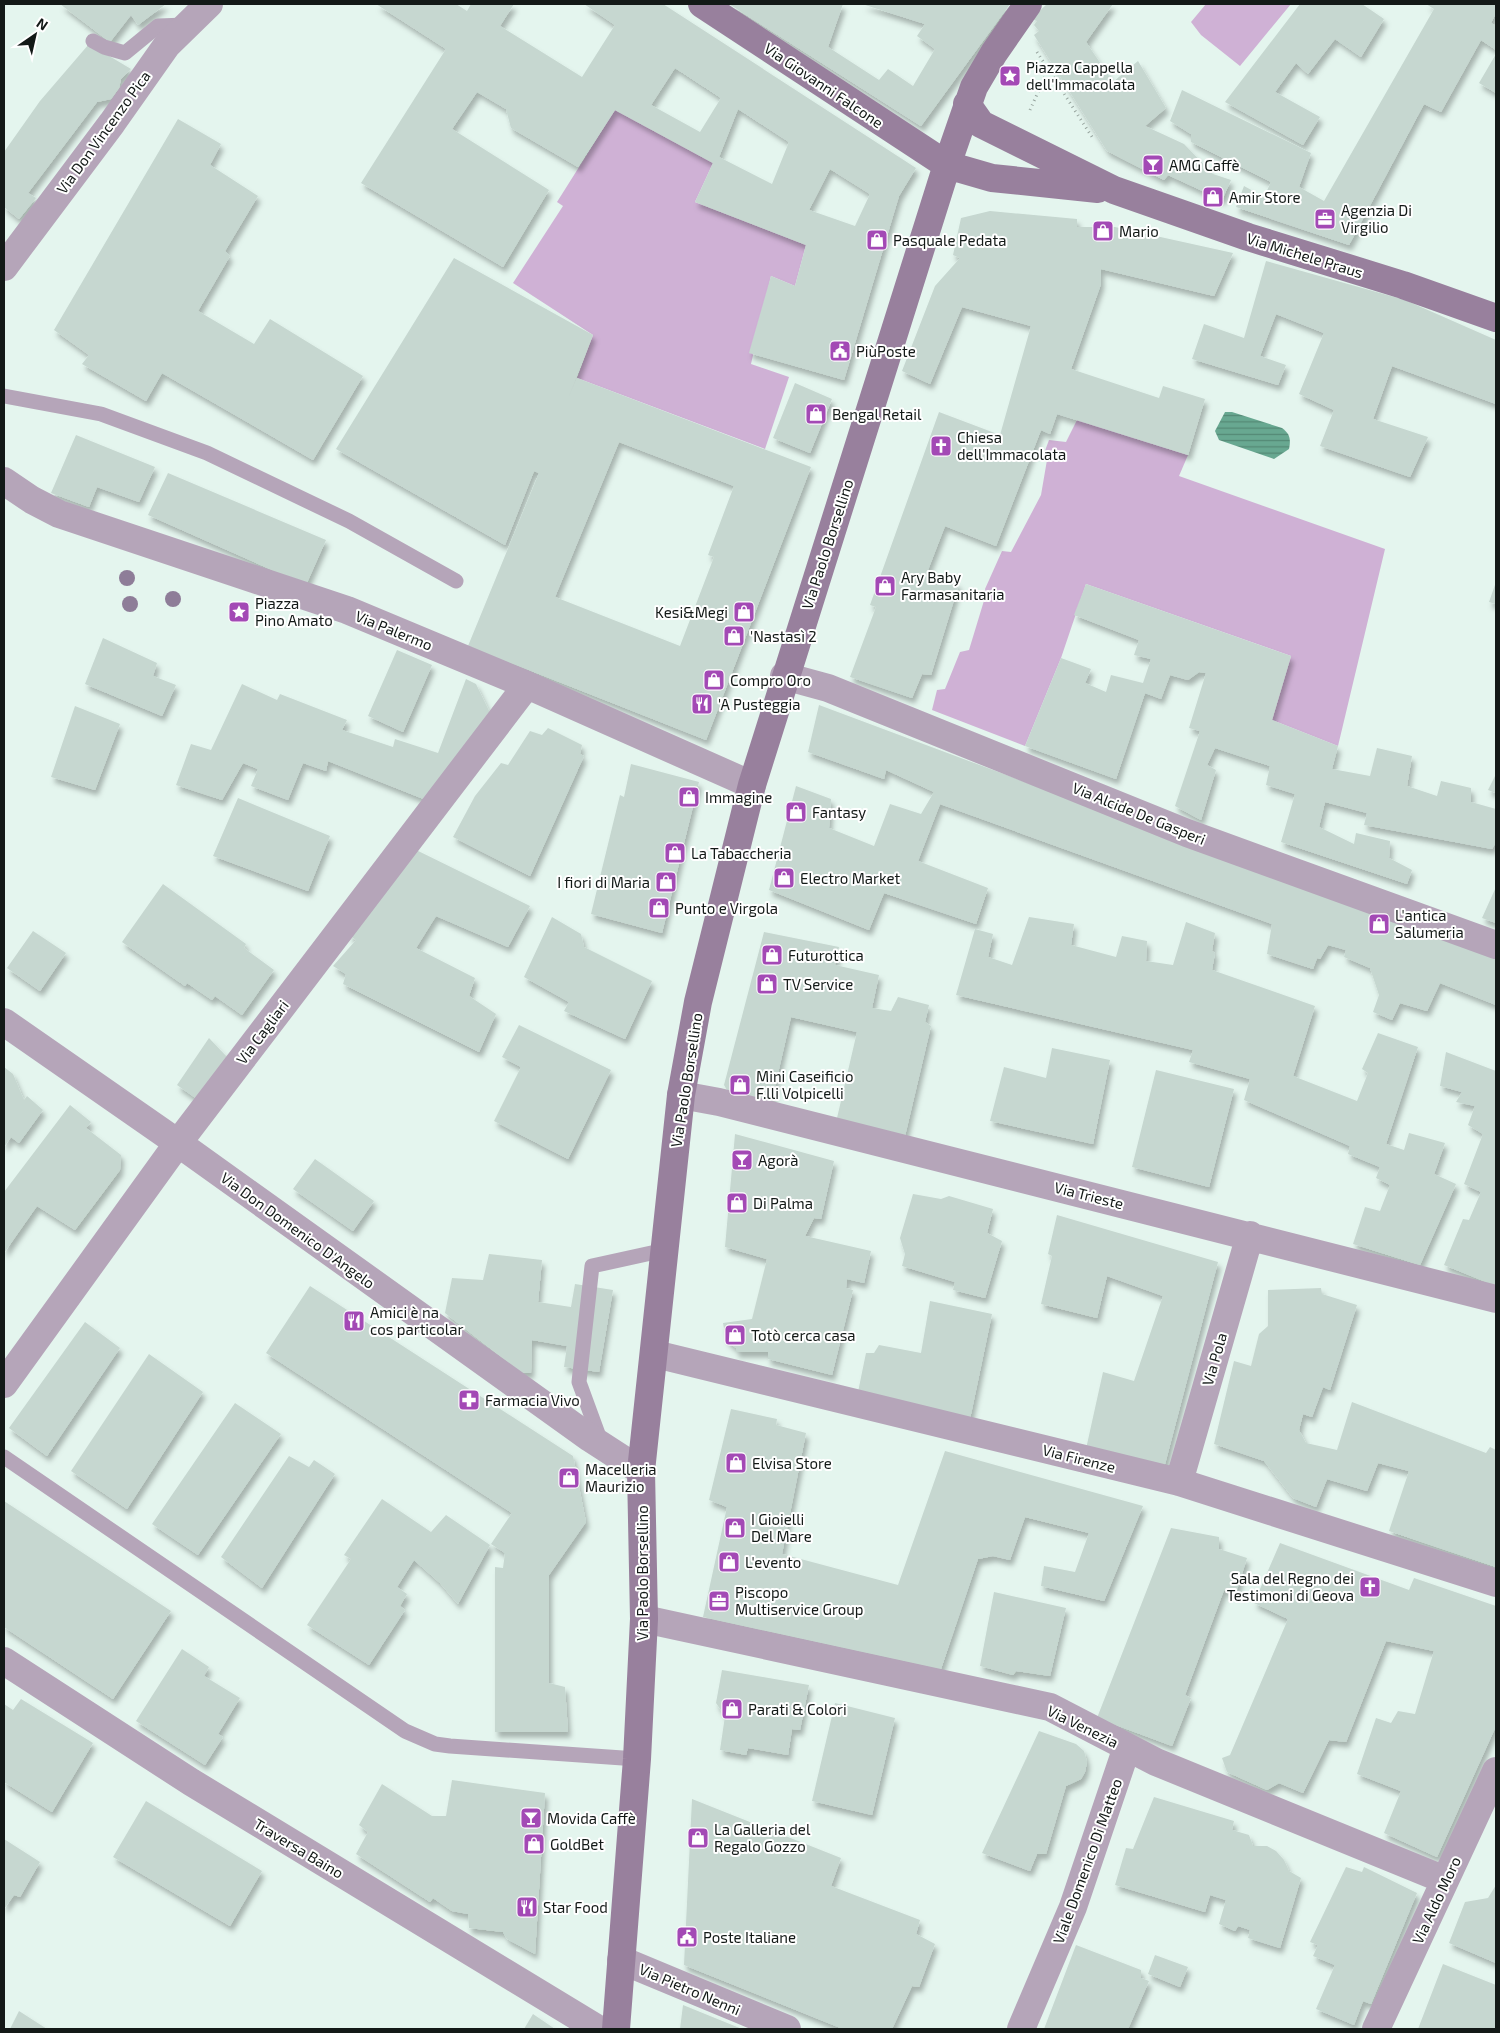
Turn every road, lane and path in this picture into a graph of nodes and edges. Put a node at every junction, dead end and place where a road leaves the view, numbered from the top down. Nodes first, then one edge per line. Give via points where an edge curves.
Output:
1 (209, 4) edge
2 (702, 4) edge
3 (1028, 4) edge
4 (188, 25) junction
5 (93, 42) dead end
6 (1033, 46) dead end
7 (1048, 70) junction
8 (967, 104) junction
9 (1029, 114) dead end
10 (1094, 140) dead end
11 (947, 165) junction
12 (1114, 190) junction
13 (4, 267) edge
14 (1496, 318) edge
15 (4, 396) edge
16 (4, 481) edge
17 (456, 581) dead end
18 (784, 676) junction
19 (527, 685) junction
20 (752, 785) junction
21 (1496, 945) edge
22 (4, 1022) edge
23 (681, 1095) junction
24 (178, 1143) junction
25 (1250, 1235) junction
26 (665, 1250) junction
27 (1496, 1299) edge
28 (655, 1354) junction
29 (4, 1384) edge
30 (603, 1446) junction
31 (4, 1457) edge
32 (641, 1471) junction
33 (1179, 1482) junction
34 (1496, 1583) edge
35 (644, 1620) junction
36 (4, 1661) edge
37 (1127, 1747) junction
38 (637, 1759) junction
39 (1496, 1771) edge
40 (1445, 1880) junction
41 (622, 1960) junction
42 (598, 2029) edge
43 (616, 2029) edge
44 (787, 2029) edge
45 (1021, 2029) edge
46 (1376, 2029) edge

1 - 4 street, Via Don Vincenzo Pica
2 - 11 street, Via Giovanni Falcone
3 - 8 street, Via Paolo Borsellino via 994,53
4 - 5 lane via 158,26 125,53
4 - 13 street, Via Don Vincenzo Pica via 167,45
6 - 7 path
7 - 9 path
7 - 10 path
8 - 11 street, Via Paolo Borsellino
8 - 12 street, Via Michele Praus via 981,124
11 - 12 street, Via Michele Praus via 992,178
11 - 18 street, Via Paolo Borsellino
12 - 14 street, Via Michele Praus
15 - 17 lane via 101,414 207,453 350,521
16 - 19 street, Via Palermo via 59,514 346,610
18 - 20 street, Via Paolo Borsellino
18 - 21 street, Via Alcide De Gasperi via 828,688 1188,833
19 - 20 street, Via Palermo
19 - 24 street, Via Cagliari
20 - 23 street, Via Paolo Borsellino via 698,1002
22 - 24 street, Via Don Domenico D'Angelo
23 - 25 street, Via Trieste
23 - 26 street, Via Paolo Borsellino
24 - 29 street, Via Cagliari
24 - 30 street, Via Don Domenico D'Angelo
25 - 27 street, Via Trieste
25 - 33 street, Via Pola
26 - 28 street, Via Paolo Borsellino
26 - 30 lane via 592,1266 580,1382
28 - 32 street, Via Paolo Borsellino
28 - 33 street, Via Firenze
30 - 32 street, Via Don Domenico D'Angelo
31 - 38 lane via 405,1732 435,1744 450,1746
32 - 35 street, Via Paolo Borsellino
33 - 34 street, Via Firenze
35 - 37 street, Via Venezia via 1050,1708
35 - 38 street, Via Paolo Borsellino
36 - 42 street, Traversa Baino via 190,1782
37 - 40 street, Via Venezia via 1156,1762
37 - 45 street, Viale Domenico Di Matteo via 1073,1907
38 - 41 street, Via Paolo Borsellino
39 - 40 street, Via Aldo Moro
40 - 46 street, Via Aldo Moro
41 - 43 street, Via Paolo Borsellino
41 - 44 street, Via Pietro Nenni

